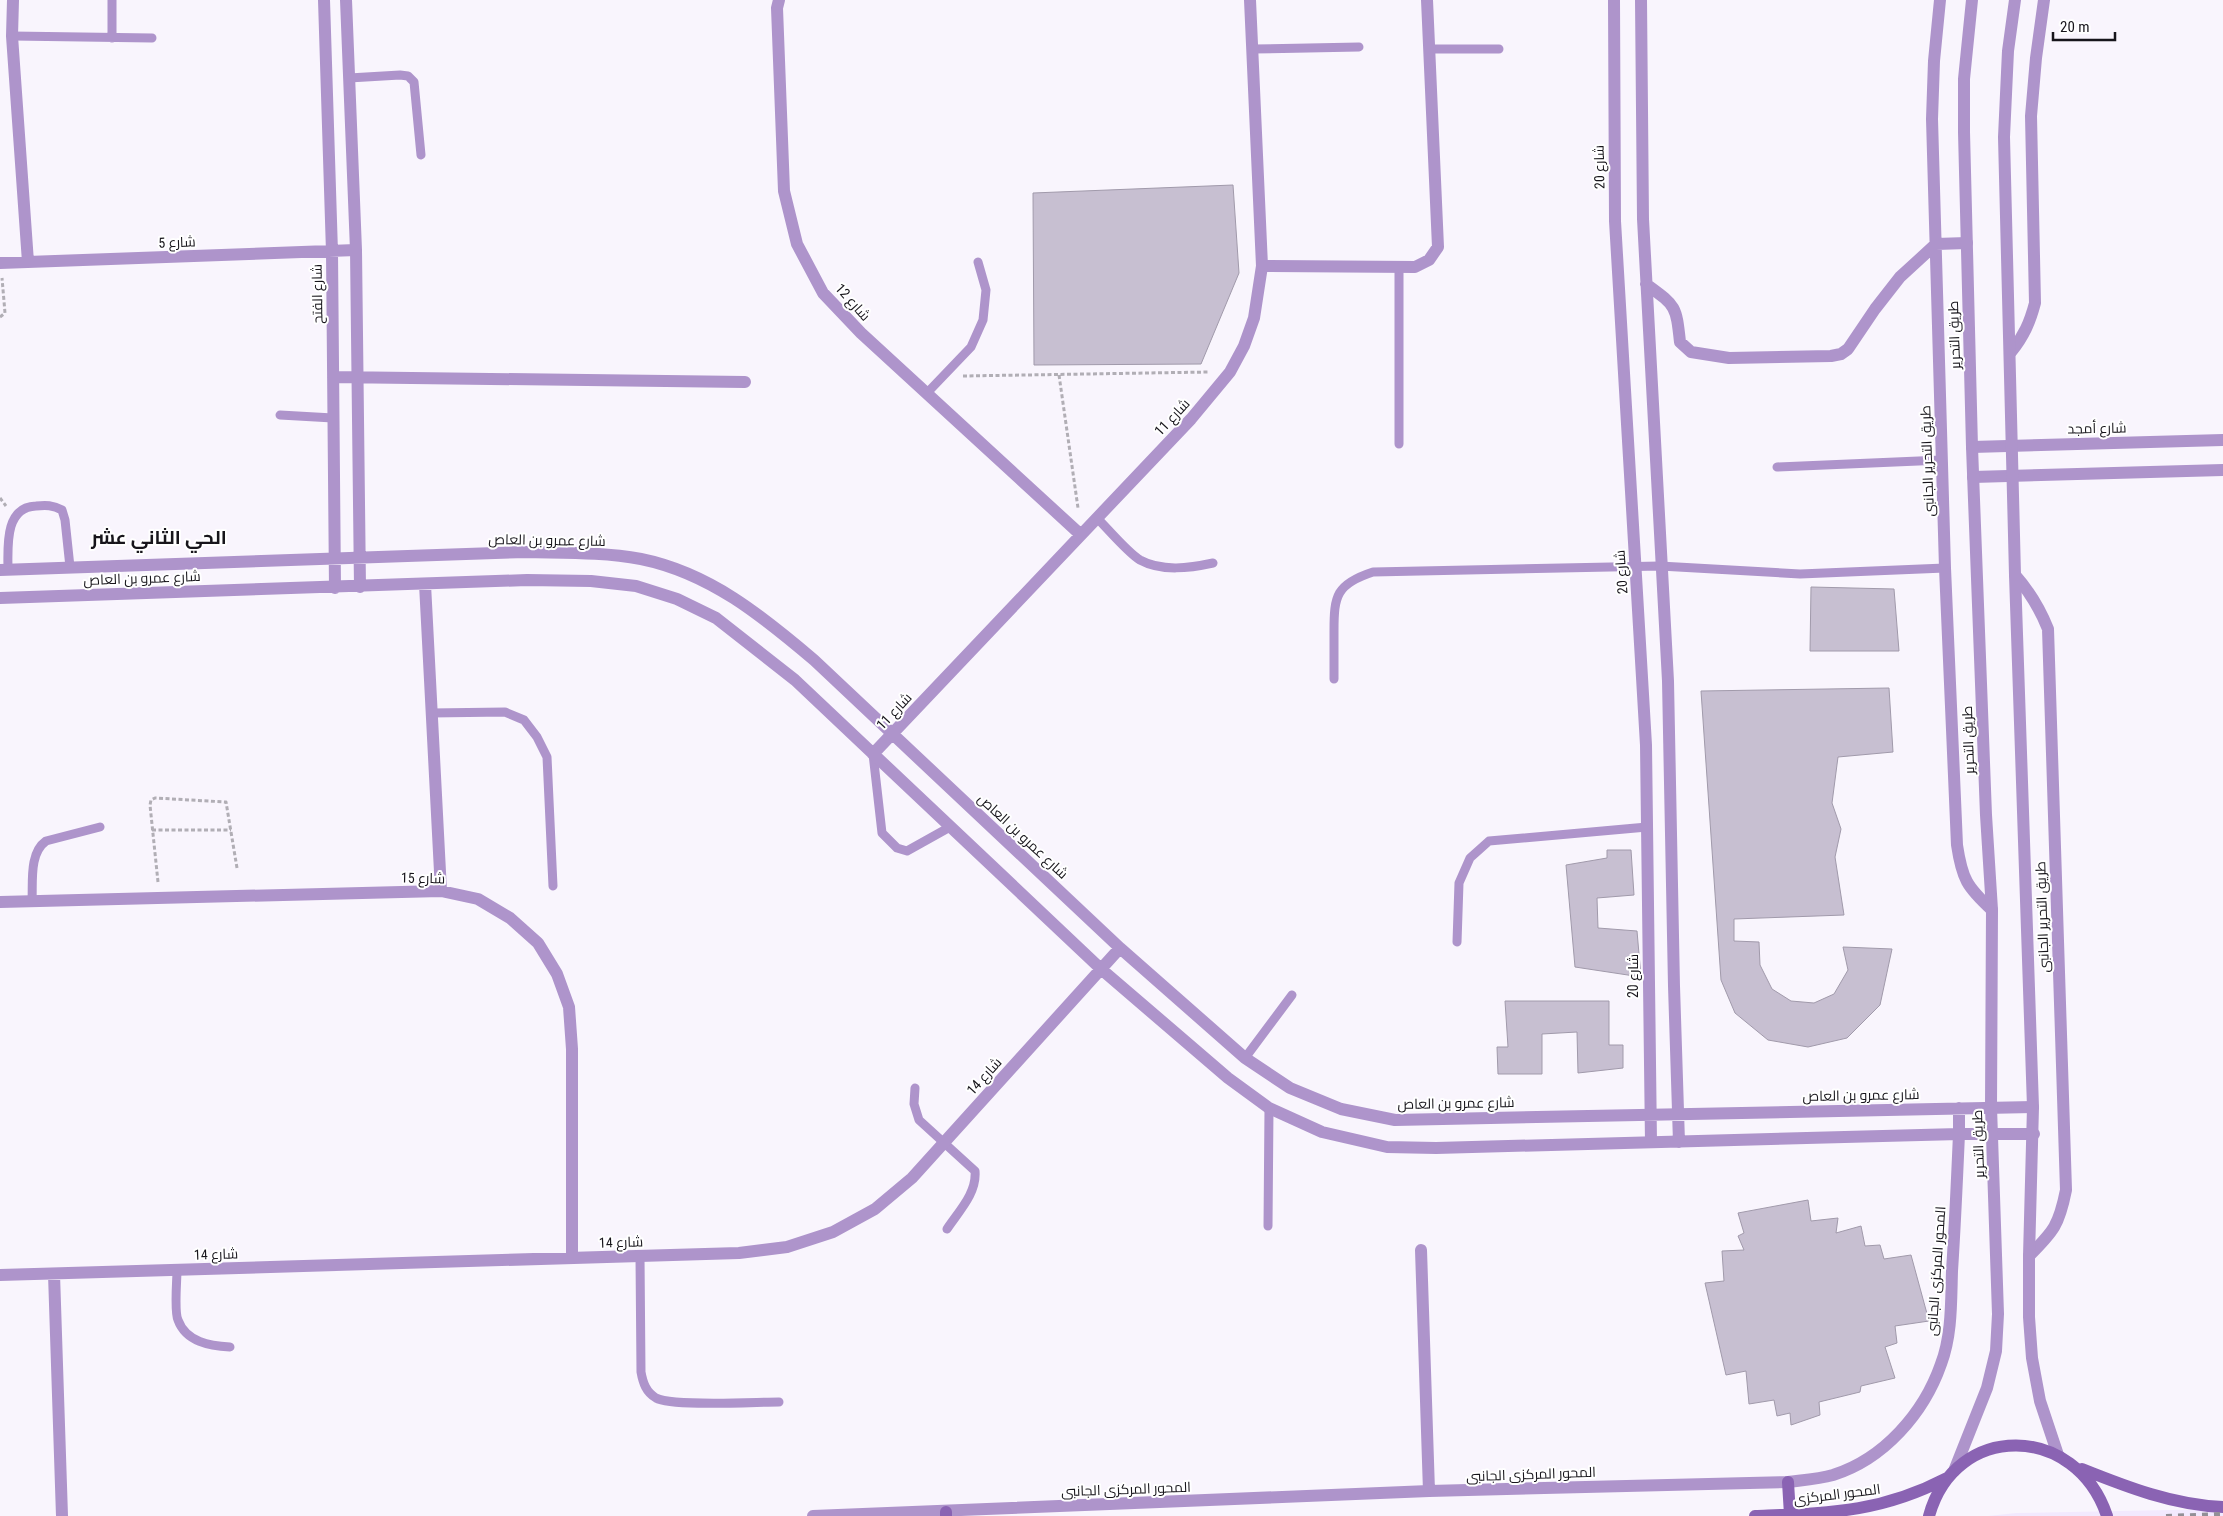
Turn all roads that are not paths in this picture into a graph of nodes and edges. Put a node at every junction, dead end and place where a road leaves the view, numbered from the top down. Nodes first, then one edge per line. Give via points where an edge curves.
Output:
1 (13, 0) edge
2 (112, 0) edge
3 (324, 0) edge
4 (346, 0) edge
5 (779, 0) edge
6 (1250, 0) edge
7 (1427, 0) edge
8 (1614, 0) edge
9 (1641, 0) edge
10 (1940, 0) edge
11 (1972, 0) edge
12 (2015, 0) edge
13 (2044, 0) edge
14 (12, 36) junction
15 (112, 38) junction
16 (152, 38) dead end
17 (1359, 47) dead end
18 (1252, 49) junction
19 (1429, 49) junction
20 (1499, 49) dead end
21 (349, 78) junction
22 (421, 155) dead end
23 (1967, 243) junction
24 (1936, 244) junction
25 (356, 250) junction
26 (332, 252) junction
27 (28, 262) junction
28 (978, 262) dead end
29 (1, 263) edge
30 (1262, 266) junction
31 (1399, 267) junction
32 (1646, 284) junction
33 (2011, 352) junction
34 (333, 376) junction
35 (356, 377) junction
36 (745, 382) dead end
37 (926, 393) junction
38 (280, 415) dead end
39 (334, 418) junction
40 (2223, 440) edge
41 (1399, 444) dead end
42 (2012, 445) junction
43 (1972, 447) junction
44 (1942, 460) junction
45 (1777, 467) dead end
46 (2223, 470) edge
47 (2013, 475) junction
48 (1973, 477) junction
49 (1097, 518) junction
50 (1081, 535) junction
51 (360, 559) junction
52 (335, 560) junction
53 (1213, 564) dead end
54 (1660, 566) junction
55 (70, 568) junction
56 (1635, 568) junction
57 (1945, 568) junction
58 (4, 570) edge
59 (2015, 576) junction
60 (425, 584) junction
61 (360, 587) junction
62 (335, 588) junction
63 (0, 598) edge
64 (1334, 679) dead end
65 (431, 713) junction
66 (892, 734) junction
67 (873, 754) junction
68 (100, 827) dead end
69 (950, 827) junction
70 (1647, 827) junction
71 (553, 886) dead end
72 (441, 891) junction
73 (32, 901) junction
74 (0, 902) edge
75 (1992, 910) junction
76 (1457, 942) dead end
77 (1120, 948) junction
78 (1102, 969) junction
79 (1292, 995) dead end
80 (1245, 1058) junction
81 (916, 1088) dead end
82 (1991, 1107) junction
83 (2033, 1107) junction
84 (1270, 1108) junction
85 (1959, 1108) junction
86 (1650, 1114) junction
87 (1678, 1114) junction
88 (1959, 1134) junction
89 (1992, 1134) junction
90 (2034, 1134) junction
91 (1651, 1142) junction
92 (1679, 1142) junction
93 (944, 1143) junction
94 (1268, 1226) dead end
95 (947, 1229) dead end
96 (1421, 1250) dead end
97 (640, 1256) junction
98 (2029, 1256) junction
99 (572, 1258) junction
100 (177, 1270) junction
101 (54, 1274) junction
102 (0, 1275) edge
103 (230, 1347) dead end
104 (778, 1402) dead end
105 (2058, 1455) junction
106 (2076, 1466) junction
107 (1950, 1475) junction
108 (1788, 1482) junction
109 (1429, 1491) junction
110 (2223, 1507) edge
111 (946, 1514) edge
112 (1790, 1515) edge
113 (62, 1516) edge
114 (813, 1516) edge
115 (1755, 1516) edge
116 (1929, 1516) edge
117 (2107, 1516) edge

1 - 14 street
2 - 15 lane
3 - 26 street, شارع الفتح
4 - 21 street
5 - 37 street, شارع 12 via 784,191 797,244 823,293 861,334
6 - 18 street, شارع 11
7 - 19 street
8 - 56 street, شارع 20 via 1615,221
9 - 32 street
10 - 24 street, طريق التحرير الجانبى via 1932,119
11 - 23 street, طريق التحرير via 1964,79
12 - 33 street via 2008,52 2004,137
13 - 33 street via 2031,116 2035,303 2031,321
14 - 15 lane
14 - 27 street
15 - 16 lane
17 - 18 lane
18 - 30 street, شارع 11
19 - 20 lane
19 - 31 street via 1438,247 1429,260 1415,267
21 - 22 lane via 400,75 408,76 414,82
21 - 25 street
23 - 24 street
23 - 43 street, طريق التحرير
24 - 32 street via 1900,277 1848,349 1831,356 1729,358 1691,352 1680,342 1670,301
24 - 44 street, طريق التحرير الجانبى
25 - 26 street, شارع 5
25 - 35 street
26 - 27 street, شارع 5
26 - 34 street, شارع الفتح
27 - 29 street, شارع 5
28 - 37 lane via 986,290 983,320 971,347
30 - 31 street
30 - 49 street, شارع 11 via 1254,318 1230,372 1191,419
31 - 41 lane
32 - 54 street
33 - 42 street
34 - 35 street
34 - 39 street, شارع الفتح
35 - 36 street
35 - 51 street
37 - 50 street, شارع 12
38 - 39 lane
39 - 52 street, شارع الفتح
40 - 42 street, شارع أمجد
42 - 43 street, شارع أمجد
42 - 47 street
43 - 48 street, طريق التحرير
44 - 45 lane
44 - 57 street, طريق التحرير الجانبى
46 - 47 street
47 - 48 street
47 - 59 street
48 - 75 street, طريق التحرير
49 - 50 street, شارع 11
49 - 53 lane via 1139,559 1163,567 1189,568
50 - 66 street, شارع 11
51 - 52 street, شارع عمرو بن العاص
51 - 61 street
51 - 66 street, شارع عمرو بن العاص via 526,552 593,553 641,559 688,573 731,594 771,624
52 - 55 street, شارع عمرو بن العاص
52 - 62 street, شارع الفتح
54 - 56 lane
54 - 57 lane via 1800,574
54 - 87 street via 1670,745
55 - 58 street, شارع عمرو بن العاص
55 - 58 lane via 65,520 62,510 53,505 28,506 14,517
56 - 64 lane via 1373,572 1356,577 1343,588 1334,603
56 - 70 street, شارع 20 via 1643,680
57 - 75 street, طريق التحرير الجانبى via 1957,845 1961,870 1973,893
59 - 83 street
59 - 98 street, طريق التحرير الجانبى via 2036,604 2048,629 2066,1190 2052,1233
60 - 61 street, شارع عمرو بن العاص
60 - 65 street
60 - 67 street, شارع عمرو بن العاص via 591,581 636,586 677,599 716,618 753,646 795,680
61 - 62 street, شارع عمرو بن العاص
62 - 63 street, شارع عمرو بن العاص
65 - 71 lane via 505,712 524,720 537,737 547,757
65 - 72 street
66 - 67 street, شارع 11
66 - 77 street, شارع عمرو بن العاص
67 - 69 street, شارع عمرو بن العاص
67 - 69 lane via 882,833 896,848 907,851
68 - 73 lane via 38,846
69 - 78 street, شارع عمرو بن العاص
70 - 76 lane via 1488,842 1470,858 1459,883
70 - 86 street, شارع 20
72 - 73 street, شارع 15
72 - 99 street, شارع 15 via 478,899 510,918 538,943 557,974 569,1007
73 - 74 street, شارع 15
75 - 82 street, طريق التحرير
77 - 78 street, شارع 14
77 - 80 street, شارع عمرو بن العاص
78 - 84 street, شارع عمرو بن العاص via 1228,1078
78 - 93 street, شارع 14
79 - 80 lane
80 - 86 street, شارع عمرو بن العاص via 1299,1092 1341,1110 1395,1120
81 - 93 lane via 914,1104 919,1120
82 - 83 street, شارع عمرو بن العاص
82 - 85 street, شارع عمرو بن العاص
82 - 89 street, طريق التحرير
83 - 90 street
84 - 91 street, شارع عمرو بن العاص via 1322,1132 1387,1147
84 - 94 lane
85 - 87 street, شارع عمرو بن العاص
85 - 88 street, المحور المركزى الجانبى
86 - 87 street, شارع عمرو بن العاص
86 - 91 street, شارع 20
87 - 92 street
88 - 89 street, شارع عمرو بن العاص
88 - 92 street, شارع عمرو بن العاص
88 - 108 street, المحور المركزى الجانبى via 1949,1331 1941,1364 1924,1400 1884,1448 1860,1463 1813,1480
89 - 90 street, شارع عمرو بن العاص
89 - 107 street, طريق التحرير via 1998,1314 1996,1351 1987,1388
90 - 98 street
91 - 92 street, شارع عمرو بن العاص
93 - 95 lane via 975,1171 976,1181
93 - 97 street, شارع 14 via 912,1178 875,1209 833,1232 787,1247 739,1253
96 - 109 street
97 - 99 street, شارع 14
97 - 104 lane via 641,1372 647,1390 654,1397 672,1402
98 - 105 street via 2032,1358 2040,1401
99 - 100 street, شارع 14
100 - 101 street, شارع 14
100 - 103 lane via 177,1320 190,1337 209,1346
101 - 102 street, شارع 14
101 - 113 street
105 - 106 main road, المحور المركزى
105 - 107 main road, المحور المركزى via 2041,1448 2004,1446 1969,1460
106 - 110 main road via 2129,1488 2191,1504
106 - 117 main road via 2090,1481
107 - 112 main road, المحور المركزى via 1927,1488 1884,1504 1840,1512
107 - 116 main road via 1936,1495
108 - 109 street, المحور المركزى الجانبى
108 - 112 main road
109 - 111 street, المحور المركزى الجانبى
111 - 114 street, المحور المركزى الجانبى
112 - 115 main road, المحور المركزى

